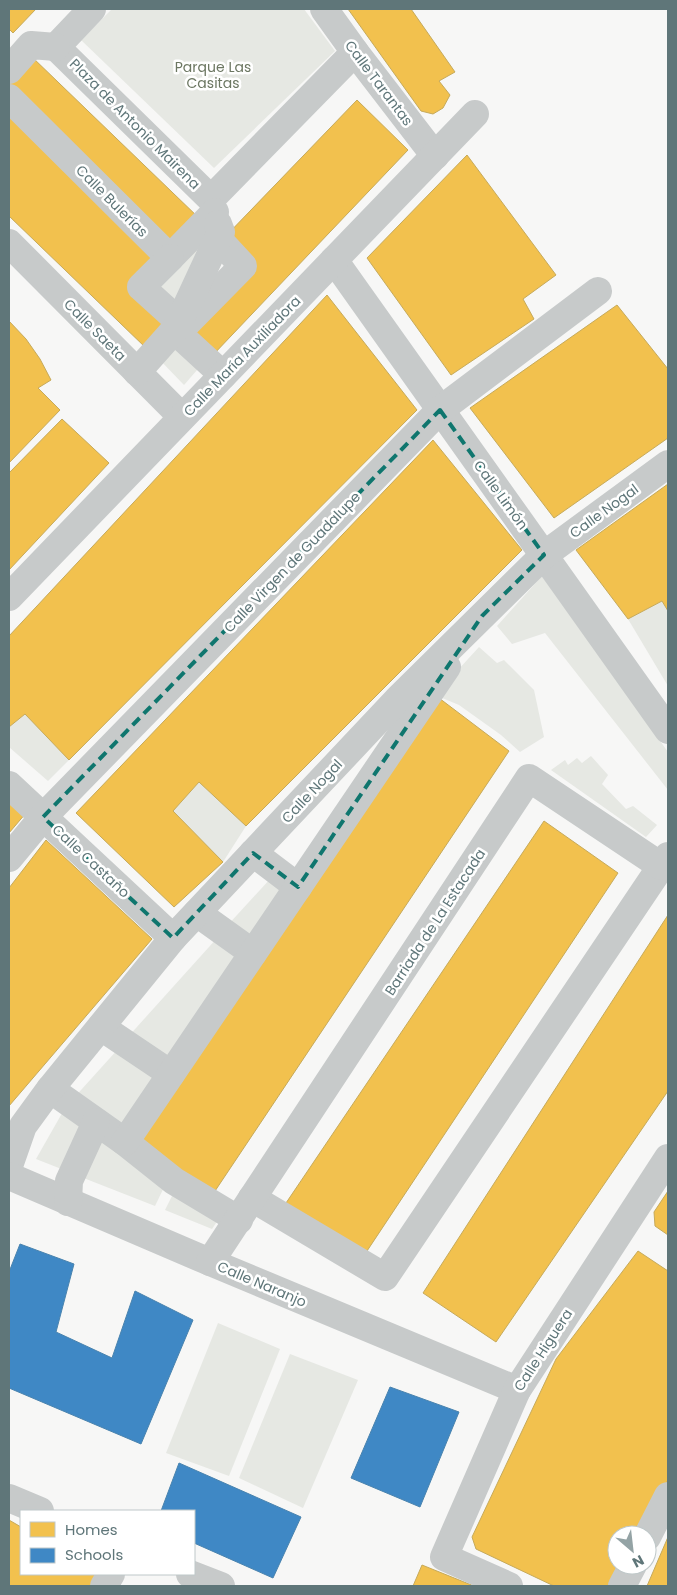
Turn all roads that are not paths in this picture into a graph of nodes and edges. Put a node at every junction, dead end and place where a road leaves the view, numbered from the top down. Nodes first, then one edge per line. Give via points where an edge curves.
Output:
1 (92, 9) edge
2 (324, 9) edge
3 (56, 47) junction
4 (355, 52) junction
5 (14, 53) edge
6 (9, 98) edge
7 (475, 114) dead end
8 (435, 156) junction
9 (213, 205) junction
10 (9, 243) edge
11 (170, 258) junction
12 (334, 260) junction
13 (598, 291) dead end
14 (176, 326) junction
15 (137, 372) junction
16 (223, 375) junction
17 (440, 410) junction
18 (182, 417) junction
19 (668, 464) edge
20 (544, 555) junction
21 (9, 597) edge
22 (482, 616) junction
23 (667, 725) edge
24 (9, 785) edge
25 (43, 817) junction
26 (253, 854) junction
27 (9, 858) edge
28 (665, 861) edge
29 (298, 887) junction
30 (198, 913) junction
31 (174, 938) junction
32 (253, 954) junction
33 (100, 1027) junction
34 (171, 1074) junction
35 (50, 1090) junction
36 (96, 1122) junction
37 (125, 1142) junction
38 (668, 1158) edge
39 (9, 1166) edge
40 (9, 1176) edge
41 (68, 1202) junction
42 (246, 1209) junction
43 (210, 1262) junction
44 (516, 1390) junction
45 (668, 1496) edge
46 (9, 1498) edge
47 (38, 1510) edge
48 (653, 1525) edge
49 (110, 1575) edge
50 (192, 1575) edge
51 (104, 1586) edge
52 (220, 1586) edge
53 (509, 1586) edge

1 - 3 street
2 - 4 street, Calle Tarantas
3 - 5 street via 31,45
3 - 9 street, Plaza de Antonio Mairena
4 - 8 street, Calle Tarantas
4 - 9 street, Plaza de Antonio Mairena
6 - 11 street, Calle Bulerías
7 - 8 street, Calle María Auxiliadora
8 - 12 street, Calle María Auxiliadora
9 - 11 street
9 - 14 street via 221,232
10 - 15 street, Calle Saeta
11 - 14 street via 141,287
12 - 16 street, Calle María Auxiliadora
12 - 17 street, Calle Limón
13 - 17 street, Calle Virgen de Guadalupe
14 - 15 street
14 - 16 street
15 - 18 street, Calle Saeta
16 - 18 street, Calle María Auxiliadora
17 - 20 street, Calle Limón
17 - 25 street, Calle Virgen de Guadalupe
18 - 21 street, Calle María Auxiliadora
19 - 20 street, Calle Nogal
20 - 22 street, Calle Nogal
20 - 23 street, Calle Limón
22 - 26 street, Calle Nogal via 397,700
22 - 29 street
24 - 25 street, Calle Castaño
25 - 27 street, Calle Virgen de Guadalupe
25 - 31 street, Calle Castaño
26 - 29 street
26 - 30 street, Calle Nogal
28 - 42 street, Barriada de La Estacada via 385,1277
28 - 42 street, Barriada de La Estacada via 529,778
29 - 32 street
30 - 31 street, Calle Nogal
30 - 32 street
31 - 33 street, Calle Nogal
32 - 34 street
33 - 34 street
33 - 35 street, Calle Nogal
34 - 37 street
35 - 36 street
35 - 39 street, Calle Nogal via 23,1126
36 - 37 street
36 - 41 street via 69,1181
37 - 42 street via 174,1181
38 - 44 street, Calle Higuera
40 - 41 street, Calle Naranjo
41 - 43 street, Calle Naranjo
42 - 43 street, Barriada de La Estacada
43 - 44 street, Calle Naranjo
44 - 53 street, Calle Higuera via 444,1557
45 - 48 street
46 - 47 street
49 - 51 street
50 - 52 street

